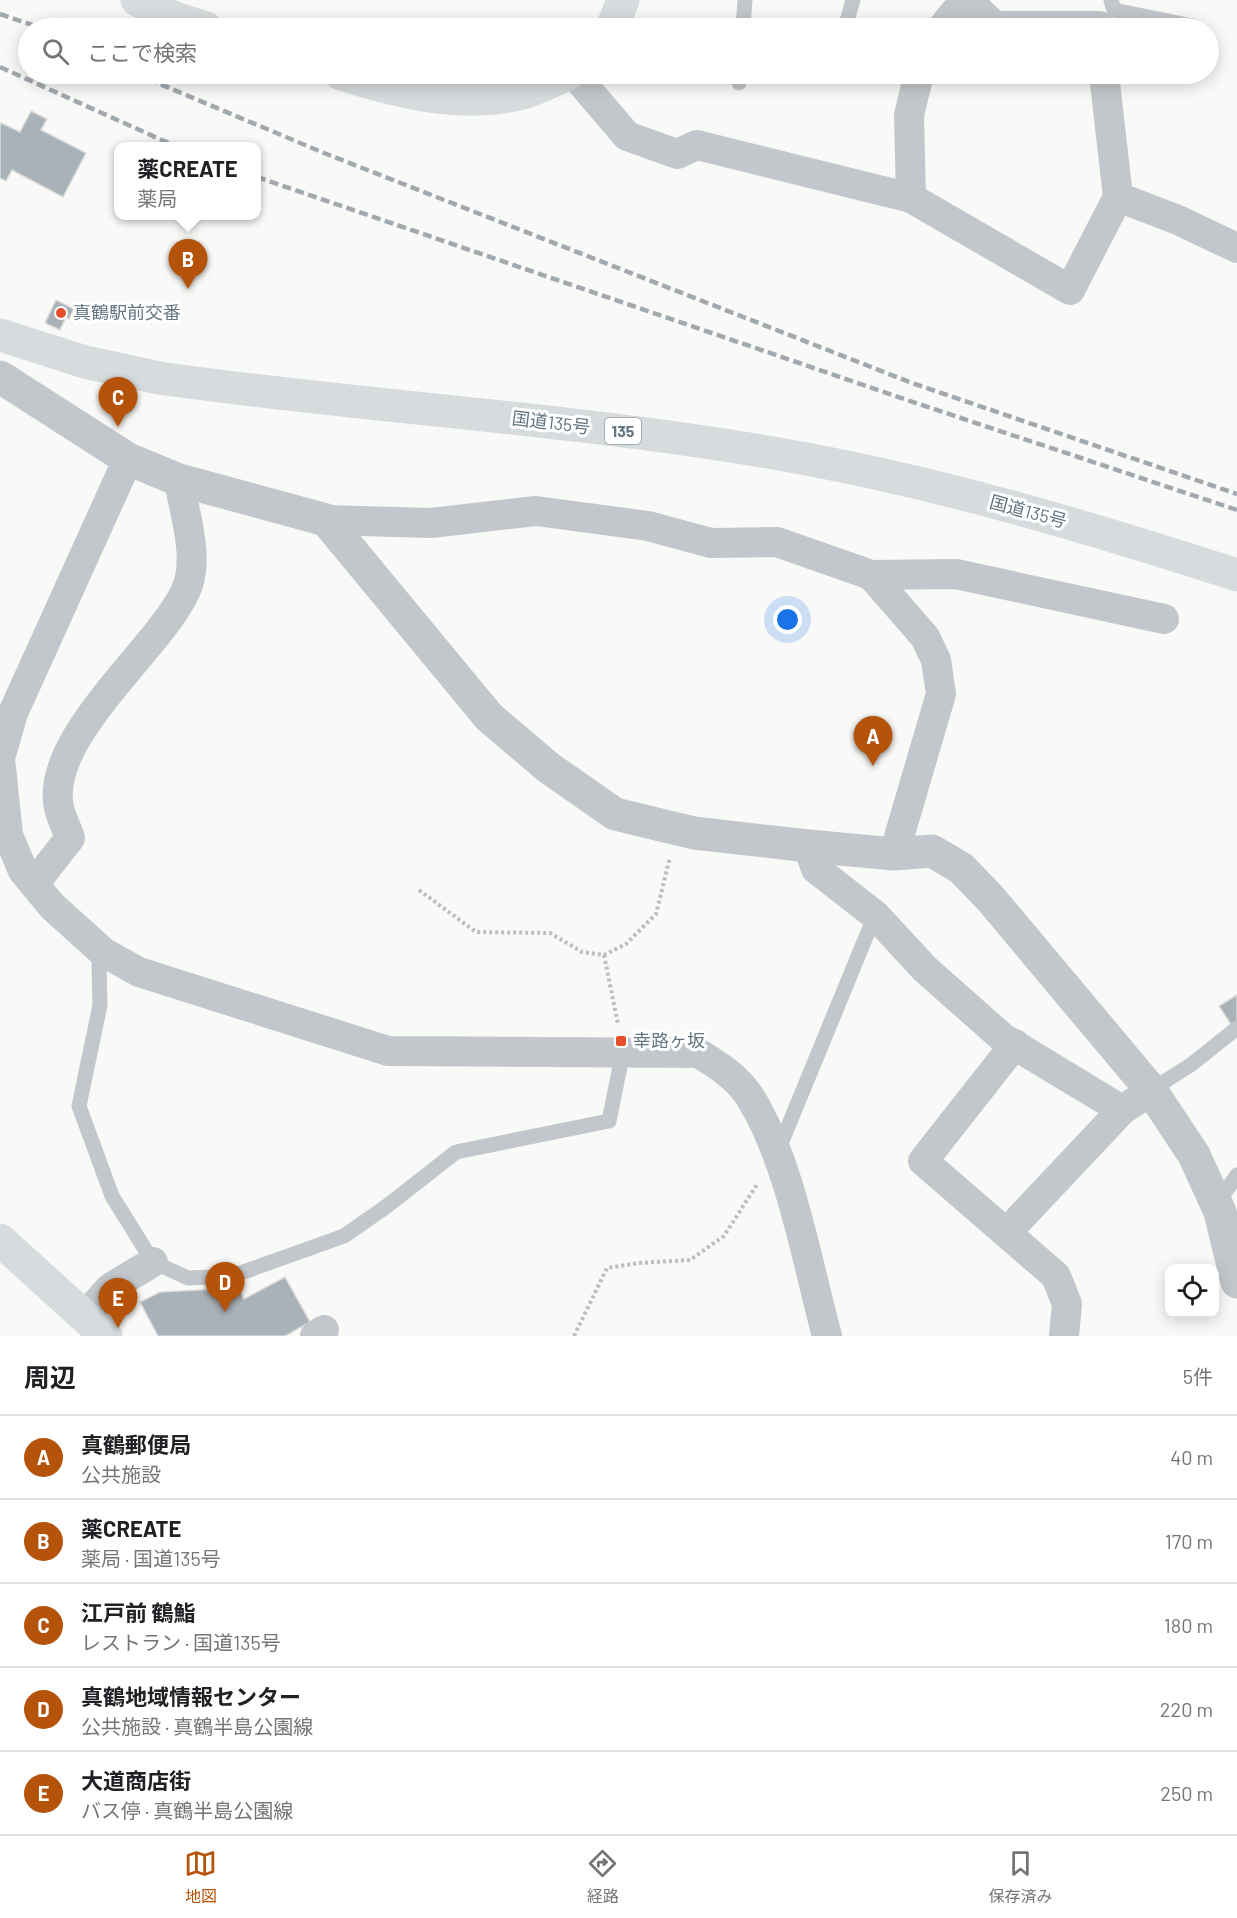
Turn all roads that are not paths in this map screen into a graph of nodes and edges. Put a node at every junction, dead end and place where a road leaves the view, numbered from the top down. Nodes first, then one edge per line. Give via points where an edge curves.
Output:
1 (137, 0) edge
2 (623, 0) edge
3 (746, 0) edge
4 (853, 0) edge
5 (966, 0) edge
6 (1111, 0) edge
7 (175, 18) edge
8 (616, 18) edge
9 (744, 18) edge
10 (848, 18) edge
11 (951, 18) edge
12 (986, 18) edge
13 (1154, 18) edge
14 (372, 84) edge
15 (546, 84) edge
16 (583, 84) edge
17 (917, 84) edge
18 (1105, 84) edge
19 (1118, 197) junction
20 (910, 198) junction
21 (1237, 248) edge
22 (0, 335) edge
23 (0, 377) edge
24 (128, 459) junction
25 (179, 480) junction
26 (326, 520) junction
27 (871, 575) junction
28 (1237, 575) edge
29 (1164, 619) dead end
30 (808, 846) junction
31 (894, 854) junction
32 (34, 884) junction
33 (875, 915) junction
34 (103, 952) junction
35 (1237, 1028) edge
36 (1015, 1044) junction
37 (623, 1053) junction
38 (1151, 1090) junction
39 (1122, 1110) junction
40 (777, 1153) junction
41 (1237, 1175) edge
42 (1217, 1204) junction
43 (1007, 1232) junction
44 (0, 1240) edge
45 (153, 1262) junction
46 (1235, 1262) edge
47 (96, 1326) edge
48 (827, 1336) edge
49 (1064, 1336) edge

1 - 7 main road
2 - 8 main road
3 - 9 lane
4 - 10 lane
5 - 11 street
5 - 12 street
6 - 13 lane via 1114,10
14 - 15 main road via 470,101 528,92
16 - 20 street via 627,136 677,154 697,145
17 - 20 street via 909,115
18 - 19 street
19 - 20 street via 1070,290
19 - 21 street
22 - 28 main road, 国道135号 / 135 via 85,362 159,378 618,430 775,453 1024,510
23 - 24 street
24 - 25 street
24 - 32 street via 13,713 0,759 8,835 23,871
25 - 26 street
25 - 32 street via 192,561 186,591 81,730 61,773 59,807 70,838
26 - 27 street via 431,523 536,511 648,526 711,543 777,542
26 - 30 street via 489,717 549,768 615,814 677,829
27 - 29 street via 956,574
27 - 31 street via 925,637 936,660 941,693
30 - 31 street
30 - 33 street via 816,869
31 - 38 street via 932,851 961,868
32 - 34 street via 52,906
33 - 36 street via 925,969 1003,1038
33 - 40 lane
34 - 37 street via 139,972 201,994 388,1051
34 - 45 lane via 99,963 100,1005 80,1106 112,1196
35 - 38 lane
36 - 39 street
36 - 43 street via 923,1161
37 - 40 street via 698,1053 726,1070 749,1096
37 - 45 lane via 609,1121 456,1152 344,1236 232,1276 188,1278
38 - 39 street
38 - 42 street via 1194,1155
39 - 43 street
40 - 48 street
41 - 42 lane
42 - 46 street
43 - 49 street via 1056,1276 1066,1304
44 - 47 main road
45 - 47 street via 110,1288

